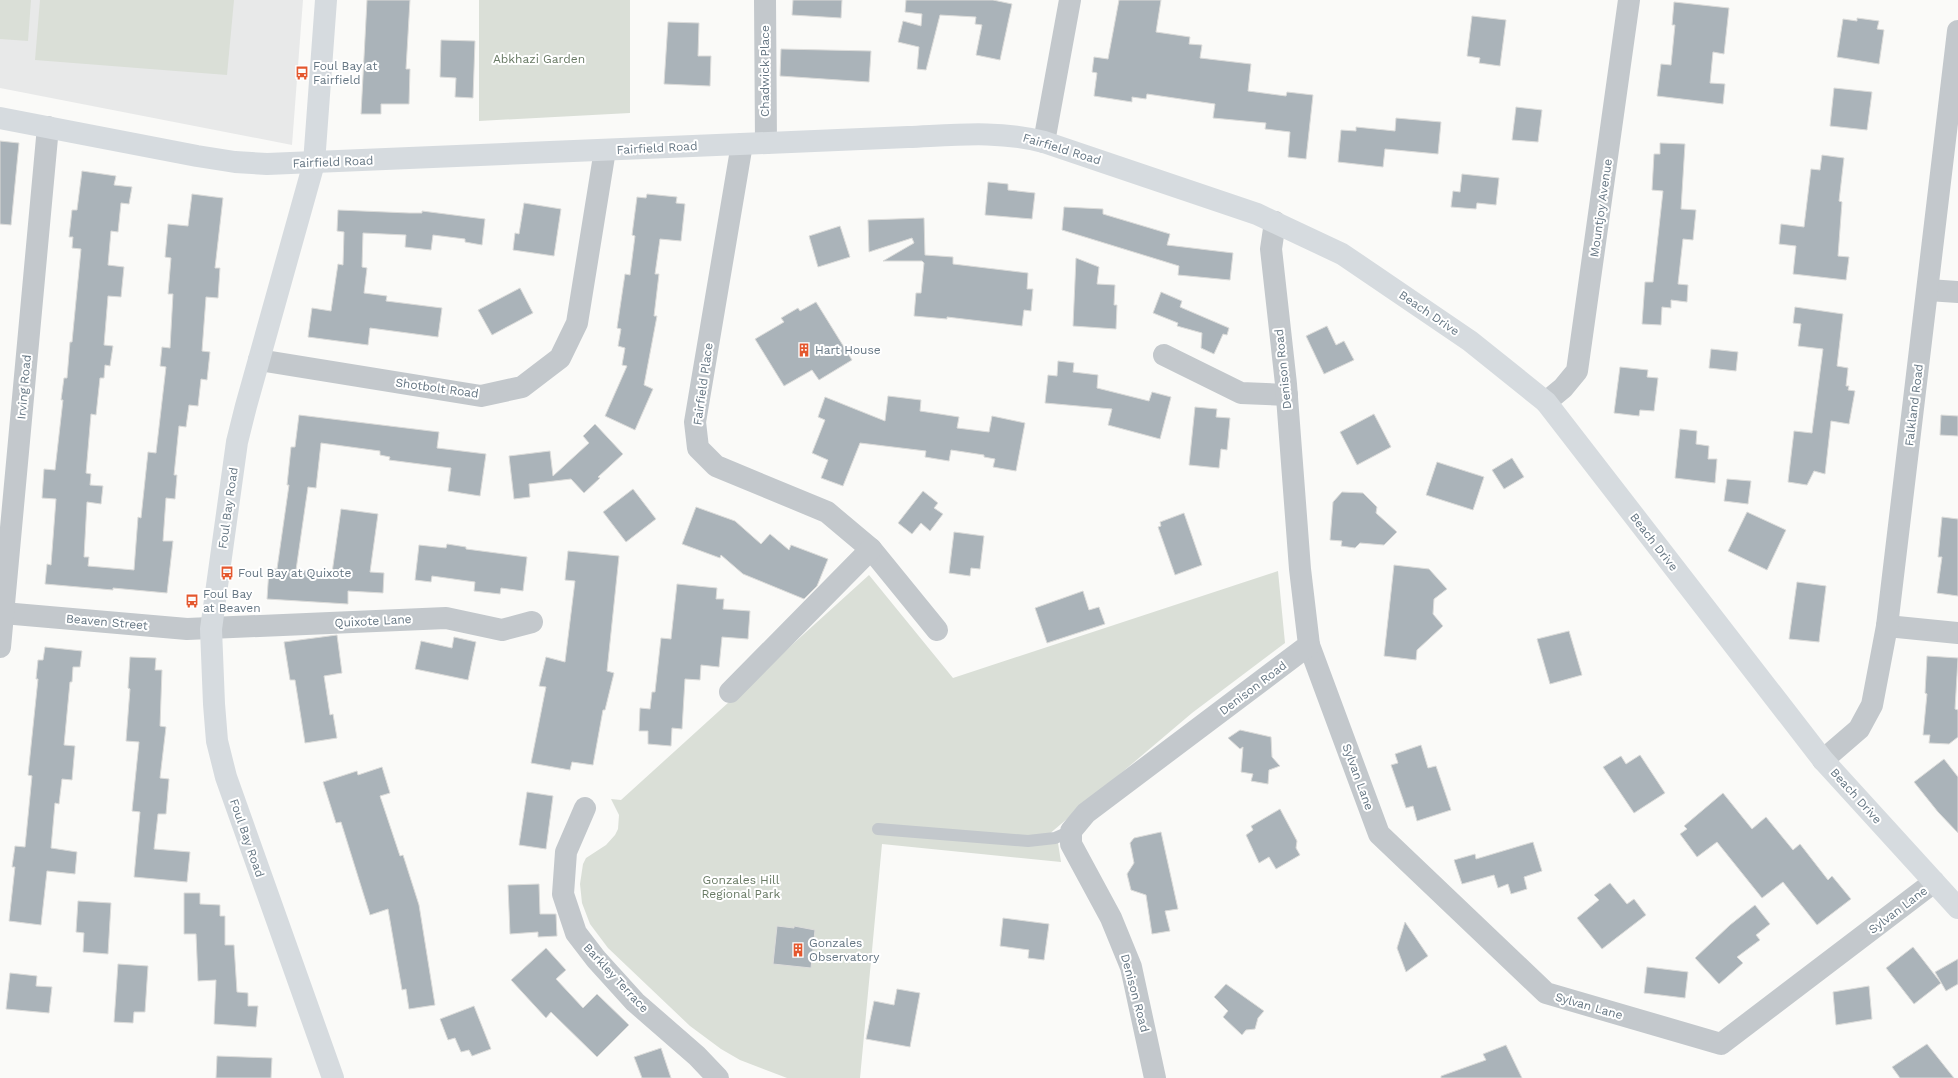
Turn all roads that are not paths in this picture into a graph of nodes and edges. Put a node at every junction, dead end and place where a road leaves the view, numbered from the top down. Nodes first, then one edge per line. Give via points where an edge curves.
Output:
1 (326, 0) edge
2 (765, 0) edge
3 (1070, 0) edge
4 (1629, 0) edge
5 (1958, 31) edge
6 (0, 118) edge
7 (48, 127) junction
8 (1044, 142) junction
9 (766, 143) junction
10 (742, 144) junction
11 (605, 150) junction
12 (314, 163) junction
13 (1275, 222) junction
14 (1301, 233) joint
15 (1928, 290) junction
16 (1958, 292) edge
17 (1164, 355) dead end
18 (259, 360) junction
19 (1286, 395) junction
20 (1546, 402) junction
21 (871, 549) junction
22 (3, 613) junction
23 (532, 622) dead end
24 (1887, 626) junction
25 (211, 629) junction
26 (937, 630) dead end
27 (1958, 633) edge
28 (1309, 644) junction
29 (0, 647) edge
30 (730, 692) dead end
31 (1823, 760) junction
32 (585, 808) dead end
33 (878, 829) dead end
34 (1071, 831) junction
35 (1934, 882) junction
36 (1958, 908) edge
37 (333, 1078) edge
38 (718, 1078) edge
39 (1155, 1078) edge

1 - 12 street, Foul Bay Road
2 - 9 street, Chadwick Place
3 - 8 street
4 - 20 street, Mountjoy Avenue via 1577,371 1563,388
5 - 15 street, Falkland Road
6 - 7 street, Fairfield Road
7 - 12 street, Fairfield Road via 235,162
7 - 22 street, Irving Road
8 - 9 street, Fairfield Road via 991,134
8 - 13 street, Fairfield Road via 1164,181
9 - 10 street, Fairfield Road
10 - 11 street, Fairfield Road
10 - 21 street, Fairfield Place via 695,422 698,448 716,466 827,512
11 - 12 street, Fairfield Road
11 - 18 street, Shotbolt Road via 577,323 560,358 522,388 481,396
12 - 18 street, Foul Bay Road
13 - 14 street, Fairfield Road
13 - 19 street, Denison Road via 1271,248
14 - 20 street, Beach Drive via 1342,254 1463,337
15 - 16 street
15 - 24 street, Falkland Road
17 - 19 street via 1241,393
18 - 25 street, Foul Bay Road via 237,442
19 - 28 street, Denison Road via 1300,569
20 - 31 street, Beach Drive
21 - 26 street, Fairfield Place
21 - 30 street
22 - 25 street, Beaven Street
22 - 29 street, Irving Road
23 - 25 street, Quixote Lane via 502,630 446,618
24 - 27 street
24 - 31 street, Falkland Road via 1872,705 1859,729
25 - 37 street, Foul Bay Road via 217,740 226,777
28 - 34 street, Denison Road via 1086,813
28 - 35 street, Sylvan Lane via 1379,834 1546,993 1721,1044
31 - 35 street, Beach Drive
32 - 38 street, Barkley Terrace via 566,852 563,894 576,933 635,1002 697,1056
33 - 34 lane via 1028,841 1055,838
34 - 39 street, Denison Road via 1071,844 1111,918 1131,967
35 - 36 street, Beach Drive

